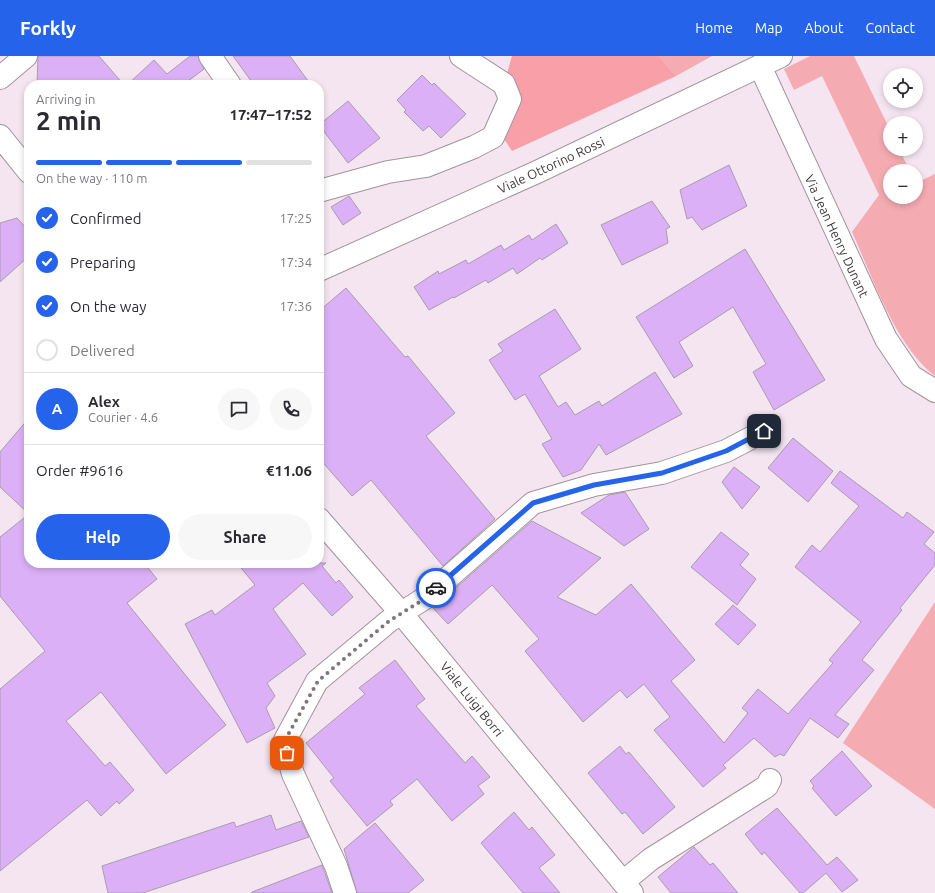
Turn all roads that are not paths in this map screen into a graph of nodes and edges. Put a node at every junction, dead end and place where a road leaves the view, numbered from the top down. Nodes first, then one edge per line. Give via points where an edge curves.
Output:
1 (26, 56) edge
2 (210, 56) edge
3 (461, 56) edge
4 (781, 56) edge
5 (760, 66) junction
6 (0, 78) edge
7 (227, 80) edge
8 (0, 136) edge
9 (24, 166) edge
10 (324, 191) edge
11 (324, 268) edge
12 (935, 391) edge
13 (764, 431) dead end
14 (324, 525) edge
15 (401, 613) junction
16 (770, 780) dead end
17 (627, 887) edge
18 (345, 893) edge

1 - 6 street
2 - 7 street
3 - 10 street via 504,84 510,99 493,136 474,147 426,166 388,172
4 - 5 street, Viale Ottorino Rossi
5 - 11 street, Viale Ottorino Rossi
5 - 12 street, Via Jean Henry Dunant via 886,340 911,376
8 - 9 street
13 - 15 street via 726,451 662,473 594,485 533,503 425,598
14 - 15 street, Viale Luigi Borri
15 - 17 street, Viale Luigi Borri
15 - 18 street via 318,681 284,742 293,774 333,860
16 - 17 street, Viale Luigi Borri via 761,790 651,859

